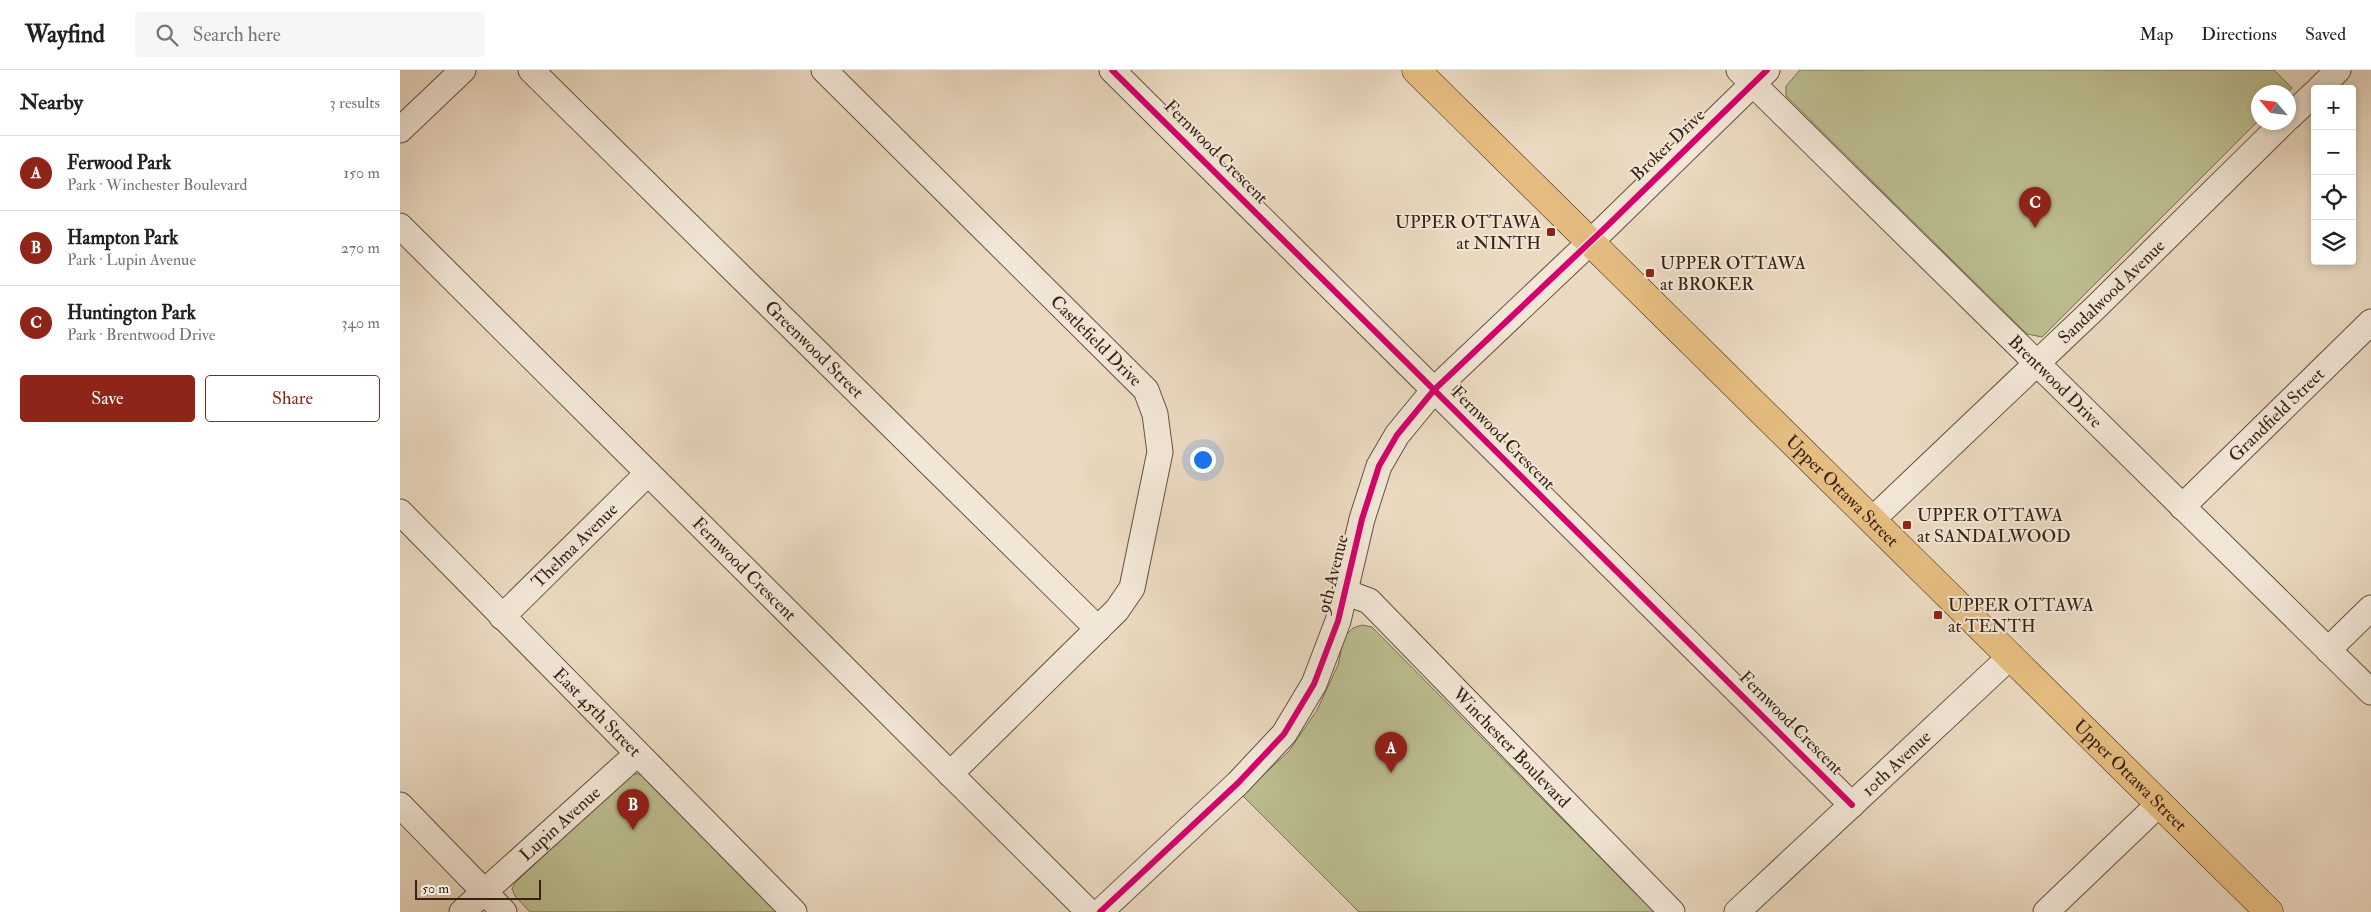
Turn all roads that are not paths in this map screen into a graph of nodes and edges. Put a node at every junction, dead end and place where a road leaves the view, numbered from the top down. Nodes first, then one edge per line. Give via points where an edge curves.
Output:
1 (463, 70) edge
2 (531, 70) edge
3 (824, 70) edge
4 (1112, 70) edge
5 (1416, 70) edge
6 (2338, 70) edge
7 (1753, 74) edge
8 (2323, 85) edge
9 (2311, 97) edge
10 (2296, 111) edge
11 (400, 130) edge
12 (2276, 130) edge
13 (400, 226) edge
14 (1591, 242) junction
15 (2371, 322) edge
16 (2036, 363) junction
17 (1434, 390) junction
18 (648, 473) junction
19 (2182, 507) junction
20 (400, 512) edge
21 (1872, 520) junction
22 (1345, 592) junction
23 (2371, 608) edge
24 (502, 617) junction
25 (1098, 629) junction
26 (2328, 650) junction
27 (2011, 656) junction
28 (2371, 692) edge
29 (636, 754) junction
30 (950, 774) junction
31 (2160, 803) junction
32 (400, 805) edge
33 (1852, 805) junction
34 (484, 891) junction
35 (462, 912) edge
36 (504, 912) edge
37 (794, 912) edge
38 (1089, 912) edge
39 (1100, 912) edge
40 (1672, 912) edge
41 (1737, 912) edge
42 (2046, 912) edge
43 (2269, 912) edge

1 - 11 street
2 - 25 street, Greenwood Street
3 - 25 street, Castlefield Drive via 1146,390 1155,414 1160,452 1132,588
4 - 17 street, Fernwood Crescent
5 - 14 main road, Upper Ottawa Street
6 - 8 street
7 - 14 street, Broker Drive
7 - 16 street, Brentwood Drive
9 - 10 street
12 - 16 street, Sandalwood Avenue
13 - 18 street, Fernwood Crescent
14 - 17 street, 9th Avenue
14 - 21 main road, Upper Ottawa Street
15 - 19 street, Grandfield Street
16 - 19 street, Brentwood Drive
16 - 21 street, Sandalwood Avenue
17 - 22 street, 9th Avenue via 1398,435 1379,466 1362,519
17 - 33 street, Fernwood Crescent
18 - 24 street, Thelma Avenue
18 - 30 street, Fernwood Crescent
19 - 26 street, Brentwood Drive
20 - 24 street, East 45th Street
21 - 27 main road, Upper Ottawa Street
22 - 39 street, 9th Avenue via 1338,621 1314,684 1284,734 1238,783
22 - 40 street, Winchester Boulevard via 1369,601
23 - 26 street
24 - 29 street, East 45th Street
25 - 30 street, Castlefield Drive
26 - 28 street, Brentwood Drive
27 - 31 main road, Upper Ottawa Street
27 - 33 street, 10th Avenue
29 - 34 street, Lupin Avenue
29 - 37 street, East 45th Street
30 - 38 street, Fernwood Crescent
31 - 42 street
31 - 43 main road, Upper Ottawa Street
32 - 34 street
33 - 41 street, 10th Avenue
34 - 35 street, Lupin Avenue
34 - 36 street

